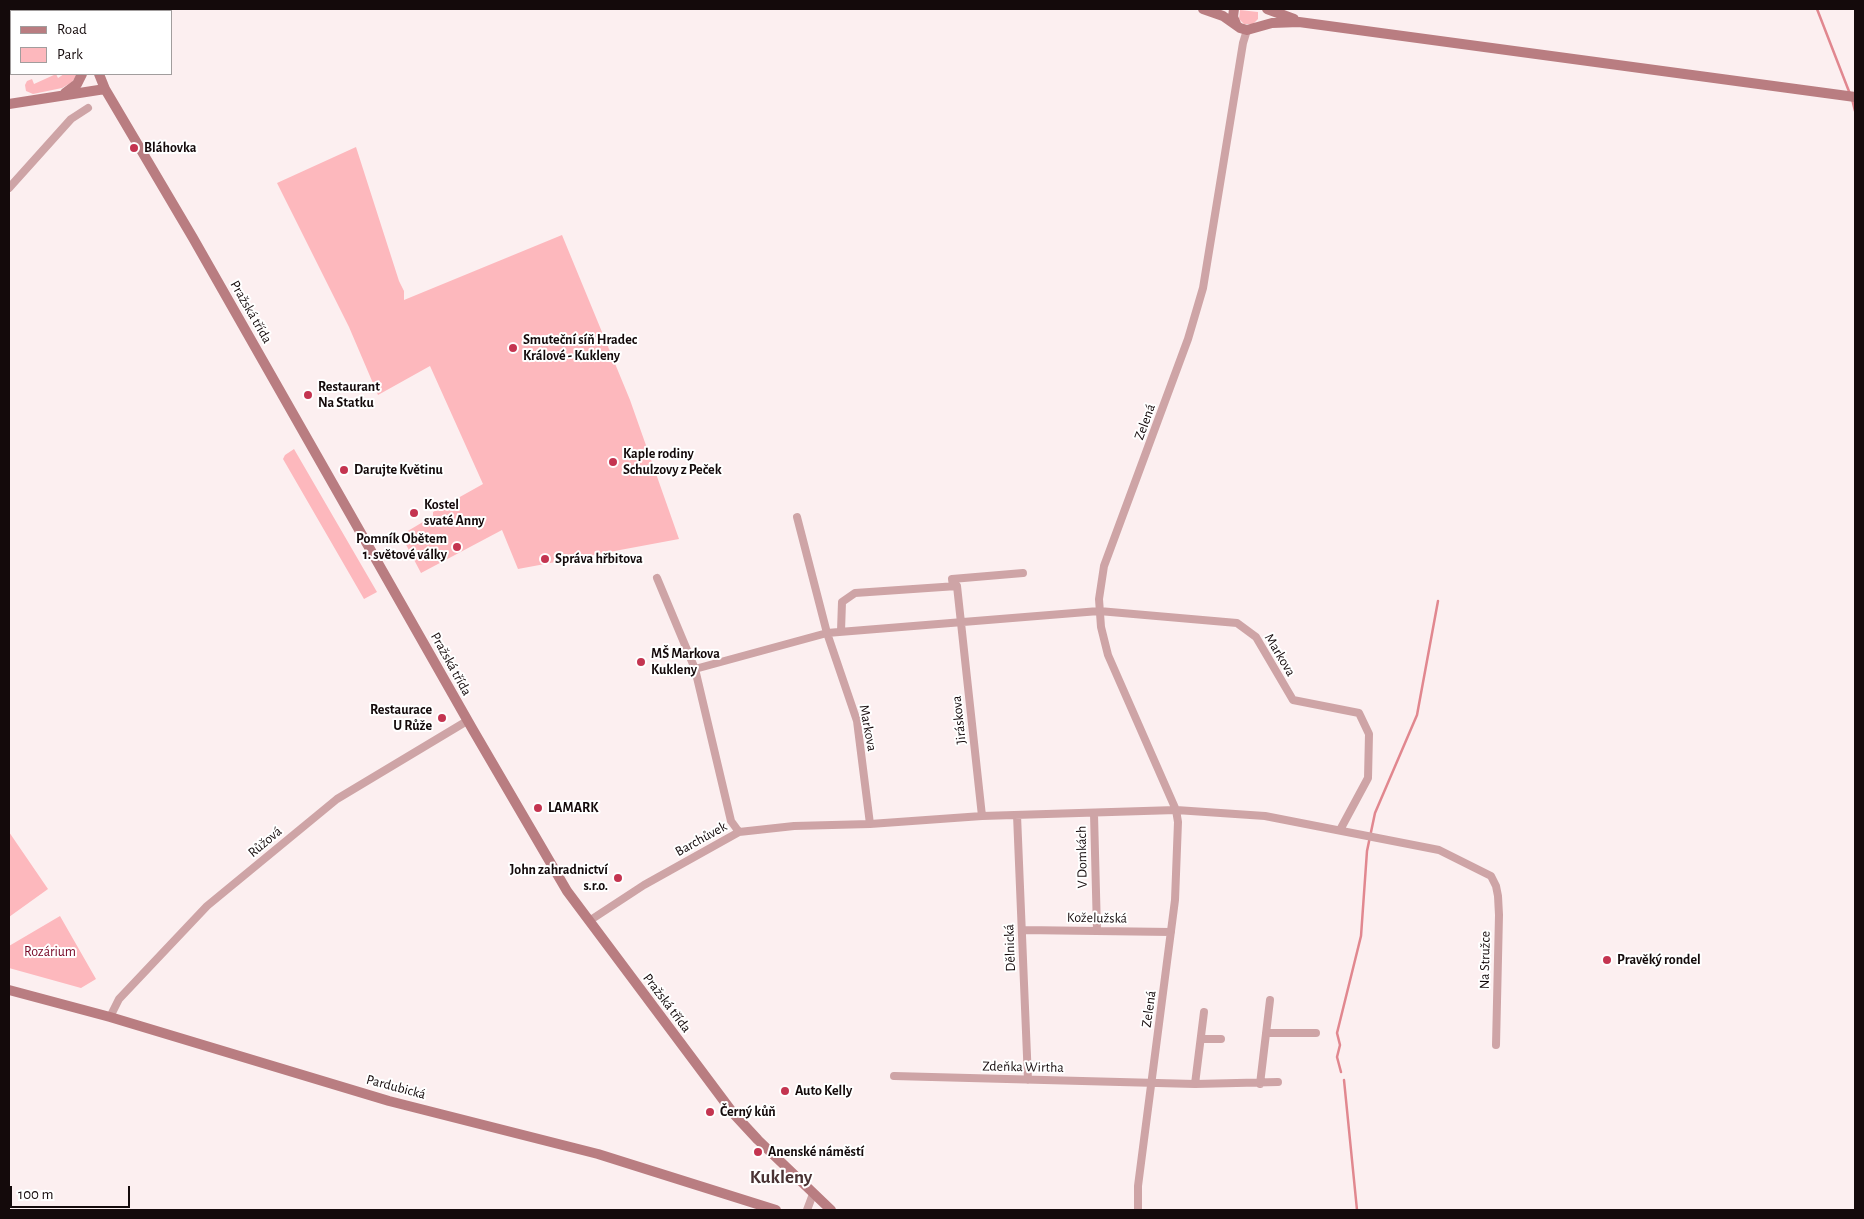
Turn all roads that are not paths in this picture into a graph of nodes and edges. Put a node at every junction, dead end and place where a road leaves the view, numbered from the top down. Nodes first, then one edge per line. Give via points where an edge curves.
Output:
1 (1204, 9) edge
2 (1234, 9) edge
3 (1262, 9) edge
4 (1267, 9) edge
5 (1300, 22) junction
6 (1246, 28) junction
7 (81, 75) edge
8 (99, 75) edge
9 (106, 89) junction
10 (56, 96) junction
11 (1850, 96) edge
12 (9, 104) edge
13 (88, 108) dead end
14 (9, 188) edge
15 (797, 517) dead end
16 (1023, 573) dead end
17 (657, 578) dead end
18 (952, 586) junction
19 (1099, 611) junction
20 (961, 622) junction
21 (841, 631) junction
22 (827, 633) junction
23 (695, 669) junction
24 (467, 721) junction
25 (1176, 810) junction
26 (1094, 814) junction
27 (1017, 815) junction
28 (982, 816) junction
29 (874, 824) junction
30 (1340, 830) junction
31 (739, 832) junction
32 (589, 921) junction
33 (1022, 930) junction
34 (1097, 930) junction
35 (1172, 932) junction
36 (9, 990) edge
37 (1270, 1000) dead end
38 (1204, 1012) dead end
39 (110, 1017) junction
40 (1266, 1033) junction
41 (1316, 1033) dead end
42 (1201, 1039) junction
43 (1221, 1039) dead end
44 (1496, 1046) dead end
45 (894, 1076) dead end
46 (1028, 1080) junction
47 (1152, 1082) junction
48 (1278, 1082) dead end
49 (1195, 1084) junction
50 (1260, 1084) junction
51 (813, 1194) junction
52 (776, 1210) edge
53 (807, 1210) edge
54 (832, 1210) edge
55 (1138, 1210) edge

1 - 6 street
2 - 6 street via 1233,17
3 - 6 street via 1262,21
4 - 5 street
5 - 6 street
5 - 11 street
6 - 19 street, Zelená via 1203,288 1188,339 1104,566
7 - 10 street via 74,88
8 - 9 street, Pražská třída
9 - 10 street
9 - 24 street, Pražská třída
10 - 12 street
13 - 14 street via 71,119
15 - 22 street, Markova
16 - 18 street via 952,579
17 - 23 street
18 - 20 street via 957,586
18 - 21 street via 856,593 842,602
19 - 20 street, Markova
19 - 25 street, Zelená via 1104,642 1113,666
19 - 30 street, Markova via 1237,623 1256,637 1293,700 1358,713 1369,734 1368,778
20 - 21 street, Markova
20 - 28 street, Jiráskova
21 - 22 street, Markova
22 - 23 street, Markova
22 - 29 street, Markova via 857,721
23 - 31 street via 730,821
24 - 32 street, Pražská třída via 545,855
24 - 39 street, Růžová via 337,799 215,900 119,1000
25 - 26 street
25 - 30 street via 1265,816
25 - 35 street, Zelená via 1178,833
26 - 27 street
26 - 34 street, V Domkách
27 - 28 street
27 - 33 street, Dělnická
28 - 29 street
29 - 31 street, Barchůvek via 794,826
30 - 44 street, Na Stružce via 1439,850 1491,876 1498,896
31 - 32 street, Barchůvek via 644,885
32 - 51 street, Pražská třída via 734,1113
33 - 34 street, Koželužská
33 - 46 street, Dělnická
34 - 35 street, Koželužská
35 - 47 street, Zelená
36 - 39 street, Pardubická
37 - 40 street
38 - 42 street
39 - 52 street, Pardubická via 389,1101 598,1154
40 - 41 street
40 - 50 street
42 - 43 street
42 - 49 street
45 - 46 street, Zdeňka Wirtha
46 - 47 street, Zdeňka Wirtha
47 - 49 street, Zdeňka Wirtha
47 - 55 street, Zelená via 1138,1186
48 - 50 street, Zdeňka Wirtha
49 - 50 street, Zdeňka Wirtha
51 - 53 street
51 - 54 street, Pražská třída

